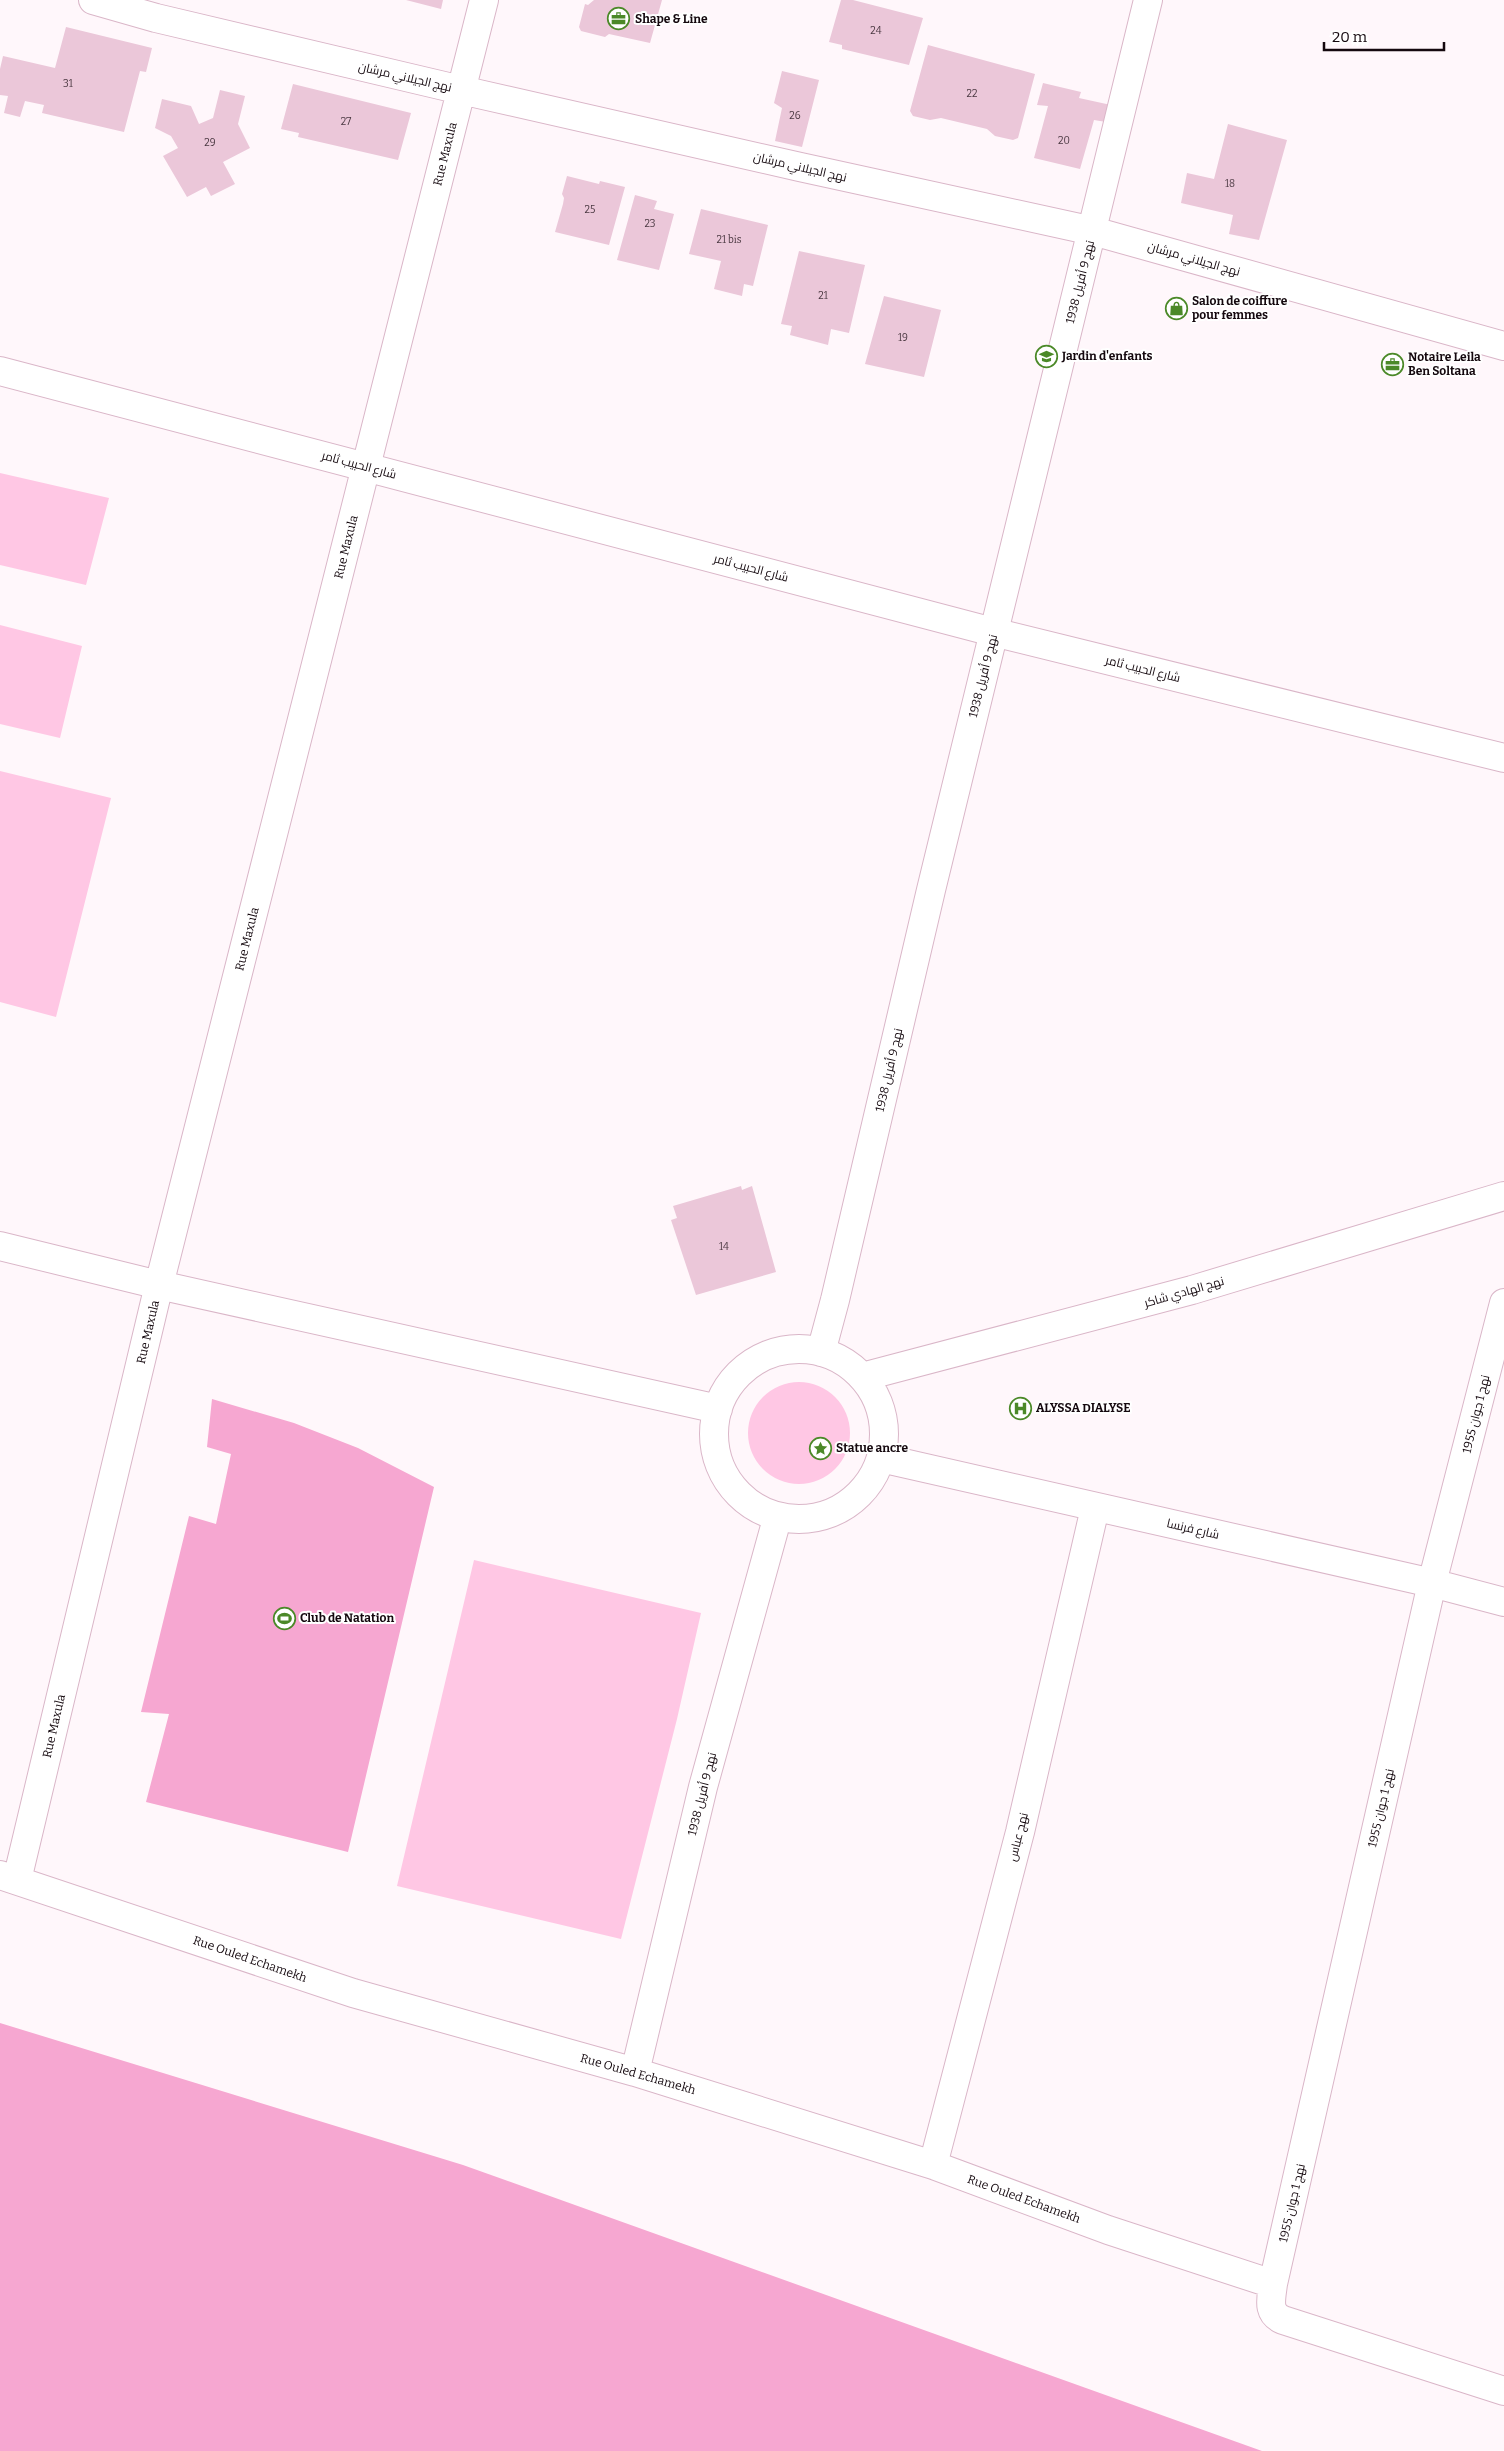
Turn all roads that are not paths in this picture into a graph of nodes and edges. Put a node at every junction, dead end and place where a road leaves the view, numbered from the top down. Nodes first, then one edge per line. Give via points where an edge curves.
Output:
1 (93, 0) edge
2 (484, 0) edge
3 (1148, 0) edge
4 (460, 90) junction
5 (1092, 230) junction
6 (1504, 346) edge
7 (0, 371) edge
8 (366, 467) junction
9 (994, 632) junction
10 (1504, 758) edge
11 (1504, 1196) edge
12 (0, 1246) edge
13 (159, 1285) junction
14 (1504, 1304) edge
15 (820, 1352) junction
16 (862, 1377) junction
17 (718, 1409) junction
18 (881, 1458) junction
19 (1095, 1508) junction
20 (777, 1519) junction
21 (1432, 1583) junction
22 (1504, 1602) edge
23 (9, 1878) edge
24 (635, 2072) junction
25 (933, 2165) junction
26 (1273, 2284) junction
27 (1504, 2391) edge

1 - 4 street, نهج الجيلاني مرشان
2 - 4 street, Rue Maxula
3 - 5 street, نهج 9 أفريل 1938
4 - 5 street, نهج الجيلاني مرشان
4 - 8 street, Rue Maxula
5 - 6 street, نهج الجيلاني مرشان
5 - 9 street, نهج 9 أفريل 1938
7 - 8 street, شارع الحبيب ثامر
8 - 9 street, شارع الحبيب ثامر
8 - 13 street, Rue Maxula
9 - 10 street, شارع الحبيب ثامر
9 - 15 street, نهج 9 أفريل 1938
11 - 16 street, نهج الهادي شاكر via 1192,1290
12 - 13 street
13 - 17 street
13 - 23 street, Rue Maxula
14 - 21 street, نهج 1 جوان 1955
15 - 16 street via 843,1362
15 - 17 street via 795,1349 770,1354 747,1367 729,1385
16 - 18 street via 871,1385 883,1419
17 - 20 street via 714,1434 718,1460 729,1483 748,1502
18 - 19 street, شارع فرنسا
18 - 20 street via 869,1483 854,1499 835,1511 814,1518
19 - 21 street, شارع فرنسا
19 - 25 street, نهج عباس via 1020,1832
20 - 24 street, نهج 9 أفريل 1938 via 703,1787
21 - 22 street, شارع فرنسا
21 - 26 street, نهج 1 جوان 1955
23 - 24 street, Rue Ouled Echamekh via 353,1993
24 - 25 street, Rue Ouled Echamekh
25 - 26 street, Rue Ouled Echamekh via 1108,2230
26 - 27 street, نهج 1 جوان 1955 via 1270,2302 1273,2314 1283,2320

